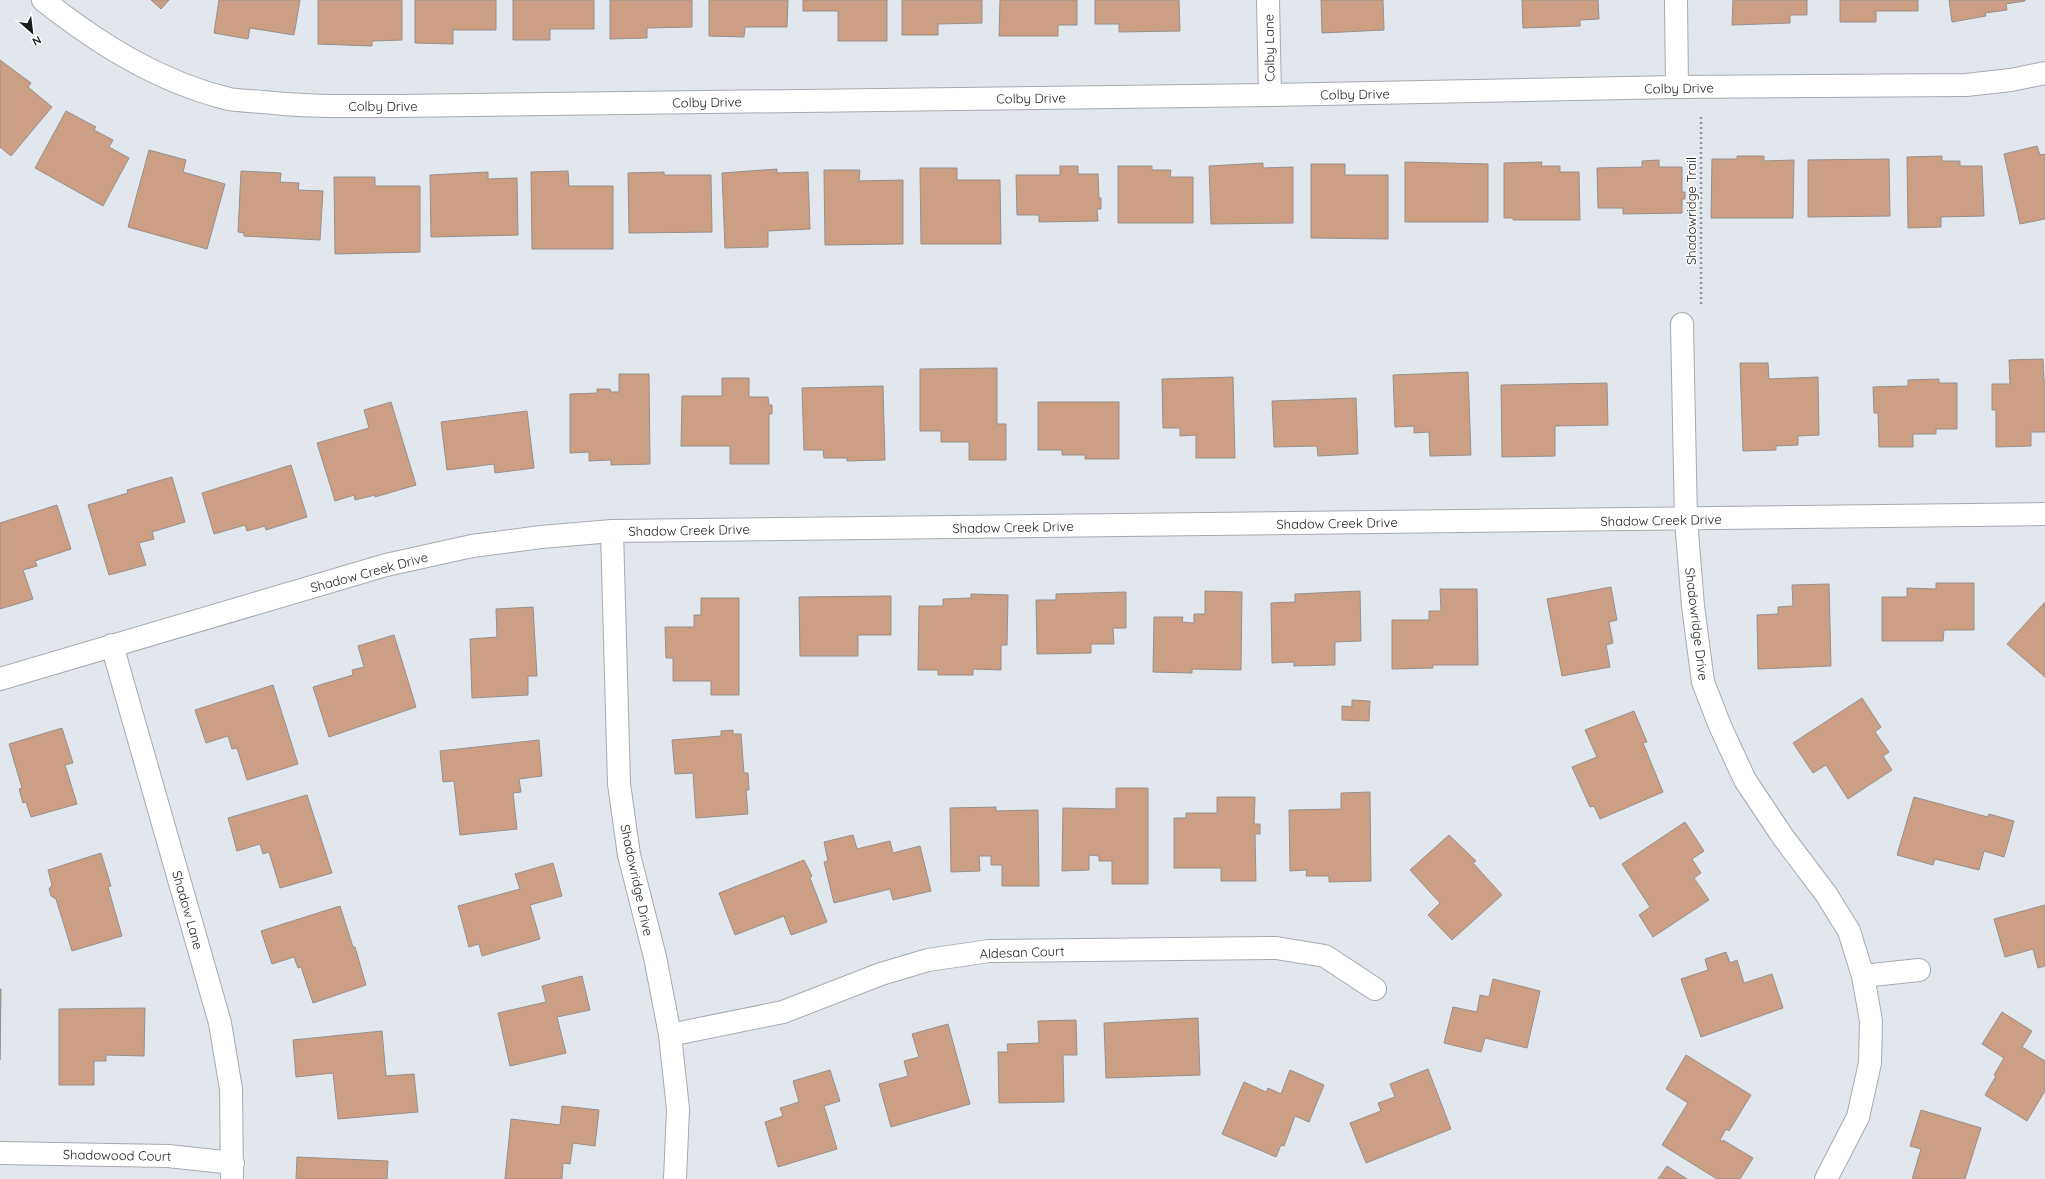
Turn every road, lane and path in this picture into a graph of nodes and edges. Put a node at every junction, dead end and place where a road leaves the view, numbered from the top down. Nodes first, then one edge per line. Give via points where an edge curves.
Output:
1 (42, 0) edge
2 (1268, 0) edge
3 (1676, 0) edge
4 (2045, 73) edge
5 (1677, 87) junction
6 (1701, 87) junction
7 (1270, 95) junction
8 (1682, 324) joint
9 (2045, 514) edge
10 (1686, 520) junction
11 (612, 531) junction
12 (112, 645) junction
13 (0, 679) edge
14 (1919, 970) dead end
15 (1863, 976) junction
16 (1374, 989) dead end
17 (670, 1035) junction
18 (0, 1153) edge
19 (232, 1171) edge
20 (675, 1179) edge
21 (1826, 1179) edge

1 - 7 street, Colby Drive via 80,29 127,59 176,82 230,99 294,106
2 - 7 street, Colby Lane
3 - 5 street
4 - 6 street, Colby Drive via 1966,85
5 - 6 street, Colby Drive
5 - 7 street, Colby Drive
6 - 8 path, Shadowridge Trail via 1701,312
8 - 10 street, Shadowridge Drive
9 - 10 street, Shadow Creek Drive
10 - 11 street, Shadow Creek Drive
10 - 15 street, Shadowridge Drive via 1693,606 1703,682 1720,726 1745,780 1850,931
11 - 12 street, Shadow Creek Drive via 472,546 386,565
11 - 17 street, Shadowridge Drive via 619,784 629,855 655,957
12 - 13 street, Shadow Creek Drive
12 - 19 street, Shadow Lane via 220,1022 231,1089
14 - 15 street
15 - 21 street, Shadowridge Drive via 1871,1021 1870,1063 1858,1117
16 - 17 street, Aldesan Court via 1325,956 1276,948 988,952 928,960 881,974 783,1012
17 - 20 street, Shadowridge Drive via 678,1109
18 - 19 street, Shadowood Court via 168,1156

